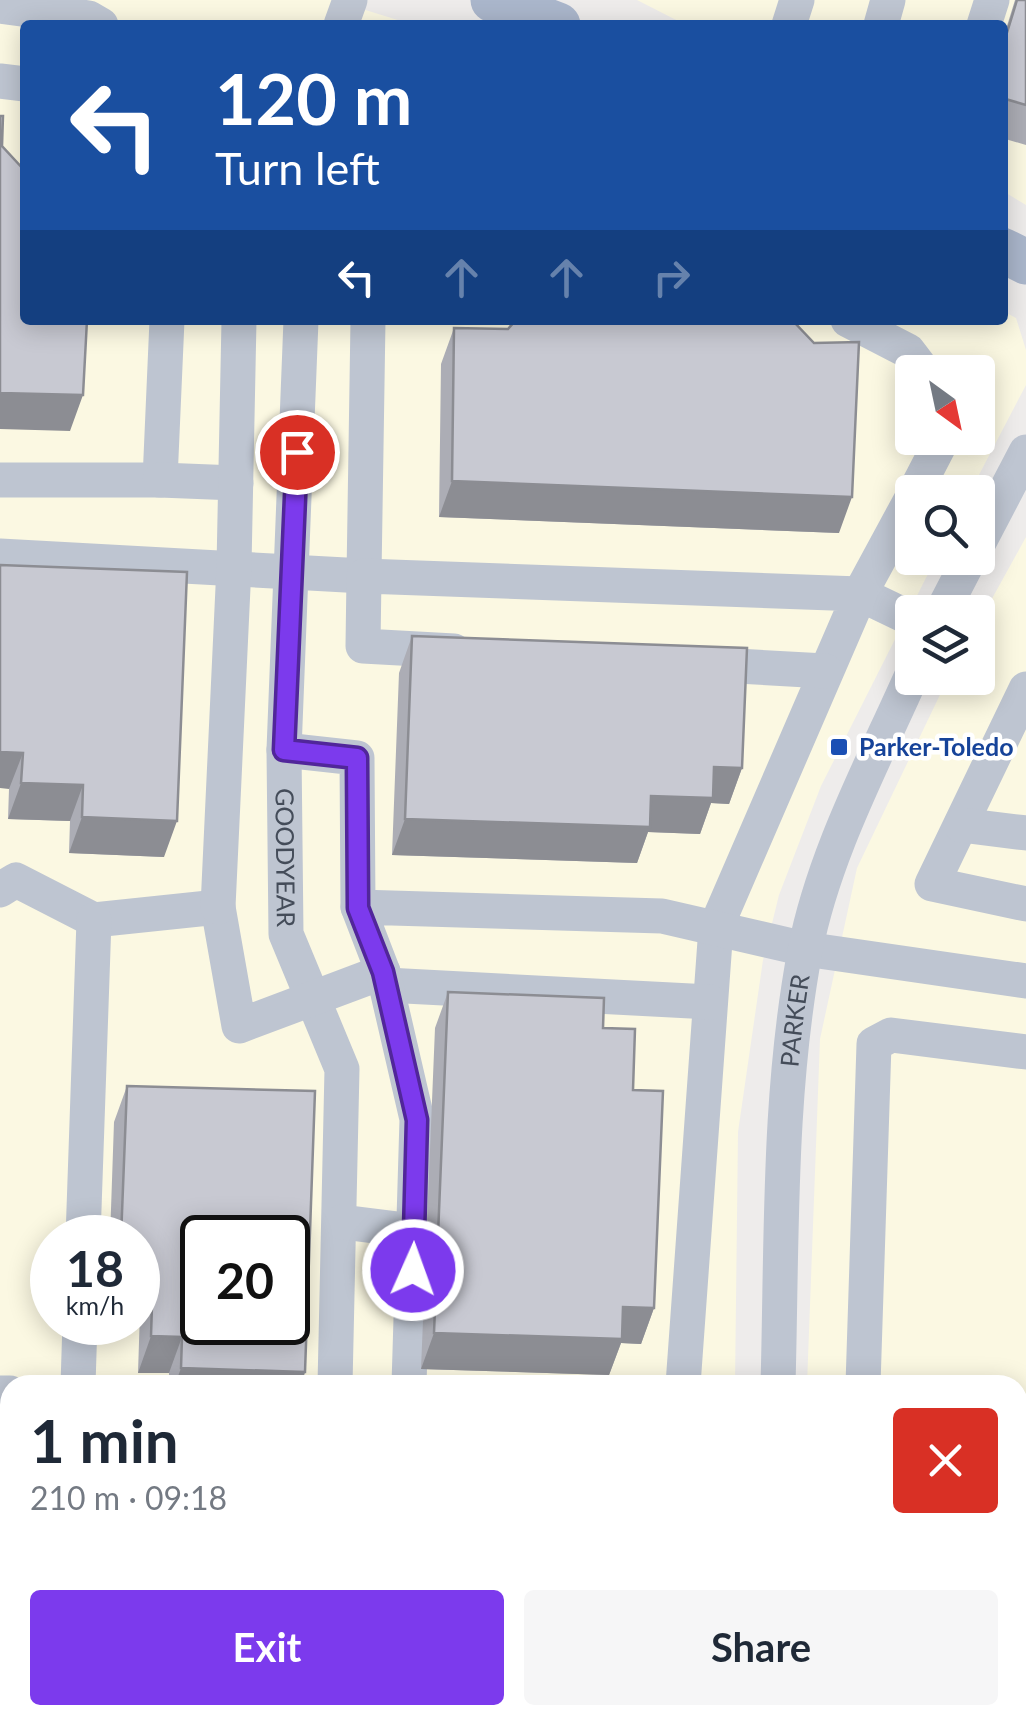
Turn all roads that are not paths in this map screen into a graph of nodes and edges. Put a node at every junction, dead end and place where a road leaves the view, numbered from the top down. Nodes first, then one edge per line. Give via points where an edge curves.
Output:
1 (493, 0) edge
2 (0, 6) edge
3 (92, 20) edge
4 (545, 20) edge
5 (167, 325) edge
6 (239, 325) edge
7 (301, 325) edge
8 (368, 325) edge
9 (858, 325) edge
10 (911, 355) edge
11 (1026, 452) edge
12 (0, 480) edge
13 (160, 480) junction
14 (236, 483) junction
15 (995, 511) edge
16 (895, 530) edge
17 (0, 556) edge
18 (234, 566) junction
19 (291, 568) junction
20 (364, 576) junction
21 (860, 594) junction
22 (895, 611) edge
23 (478, 652) edge
24 (671, 663) edge
25 (825, 671) junction
26 (1026, 689) edge
27 (903, 695) edge
28 (1012, 748) edge
29 (284, 750) junction
30 (961, 825) junction
31 (1026, 833) edge
32 (0, 890) edge
33 (1026, 904) edge
34 (218, 906) junction
35 (358, 908) junction
36 (94, 920) junction
37 (716, 927) junction
38 (805, 950) junction
39 (384, 978) junction
40 (1026, 980) edge
41 (310, 999) junction
42 (710, 1002) junction
43 (1026, 1052) edge
44 (85, 1215) edge
45 (342, 1222) junction
46 (414, 1231) junction
47 (79, 1345) edge
48 (78, 1375) edge
49 (335, 1375) edge
50 (409, 1375) edge
51 (684, 1375) edge
52 (778, 1375) edge
53 (863, 1375) edge

1 - 4 main road
2 - 3 street
5 - 13 street
6 - 14 street
7 - 19 street, GOODYEAR
8 - 20 street
9 - 10 street
11 - 15 street
12 - 13 street
13 - 14 street
14 - 18 street
16 - 21 street
17 - 18 street
18 - 19 street
18 - 34 street
19 - 20 street
19 - 29 street, GOODYEAR
20 - 21 street
20 - 23 street via 363,646
21 - 22 street
21 - 25 street
24 - 25 street
25 - 37 street
26 - 28 street
27 - 38 street, PARKER via 830,864
28 - 30 street
29 - 35 street via 357,758
29 - 41 street, GOODYEAR via 286,934
30 - 31 street
30 - 33 street via 932,884
32 - 36 street via 16,880
34 - 36 street
34 - 41 street via 239,1026
35 - 37 street via 662,916
35 - 39 street
36 - 44 street
37 - 38 street
37 - 42 street
38 - 40 street
38 - 52 street, PARKER via 786,1102
39 - 41 street
39 - 42 street
39 - 46 street via 417,1120
41 - 45 street, GOODYEAR via 342,1069
42 - 51 street
43 - 53 street via 891,1035 874,1044
45 - 46 street
45 - 49 street, GOODYEAR
46 - 50 street
47 - 48 street

